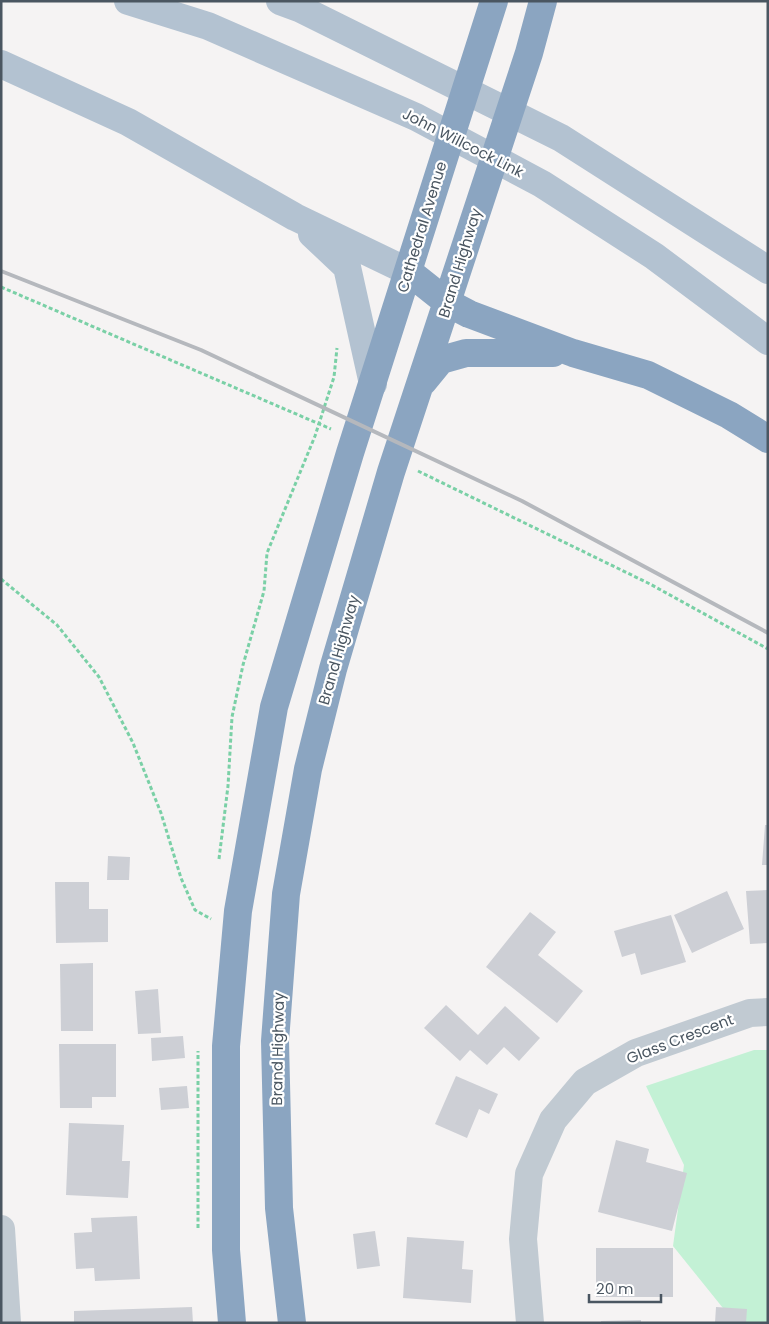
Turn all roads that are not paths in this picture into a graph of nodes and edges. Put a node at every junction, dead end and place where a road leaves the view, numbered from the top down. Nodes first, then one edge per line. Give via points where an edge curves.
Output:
1 (128, 1) edge
2 (280, 1) edge
3 (494, 1) edge
4 (543, 1) edge
5 (1, 64) edge
6 (295, 217) junction
7 (768, 270) edge
8 (409, 272) junction
9 (448, 303) junction
10 (768, 341) edge
11 (573, 353) junction
12 (420, 386) junction
13 (371, 389) junction
14 (768, 438) edge
15 (768, 1012) edge
16 (1, 1229) edge
17 (7, 1323) edge
18 (232, 1323) edge
19 (292, 1323) edge
20 (530, 1323) edge

1 - 10 main road, John Willcock Link via 208,26 398,110 542,184 654,256
2 - 7 main road via 561,138
3 - 8 highway, Cathedral Avenue
4 - 9 highway, Brand Highway via 529,54
5 - 6 main road via 128,122
6 - 8 main road
6 - 13 main road via 347,268
8 - 9 highway
8 - 13 highway, Cathedral Avenue
9 - 11 highway
9 - 12 highway, Brand Highway
11 - 12 highway via 466,353 442,360
11 - 14 highway via 648,375
12 - 19 highway, Brand Highway via 333,669 312,751 286,894 275,1040 279,1208
13 - 18 highway, Cathedral Avenue via 274,707 238,911 226,1046 226,1250
15 - 20 street, Glass Crescent via 750,1013 636,1053 586,1082 553,1120 529,1174 523,1239
16 - 17 street

